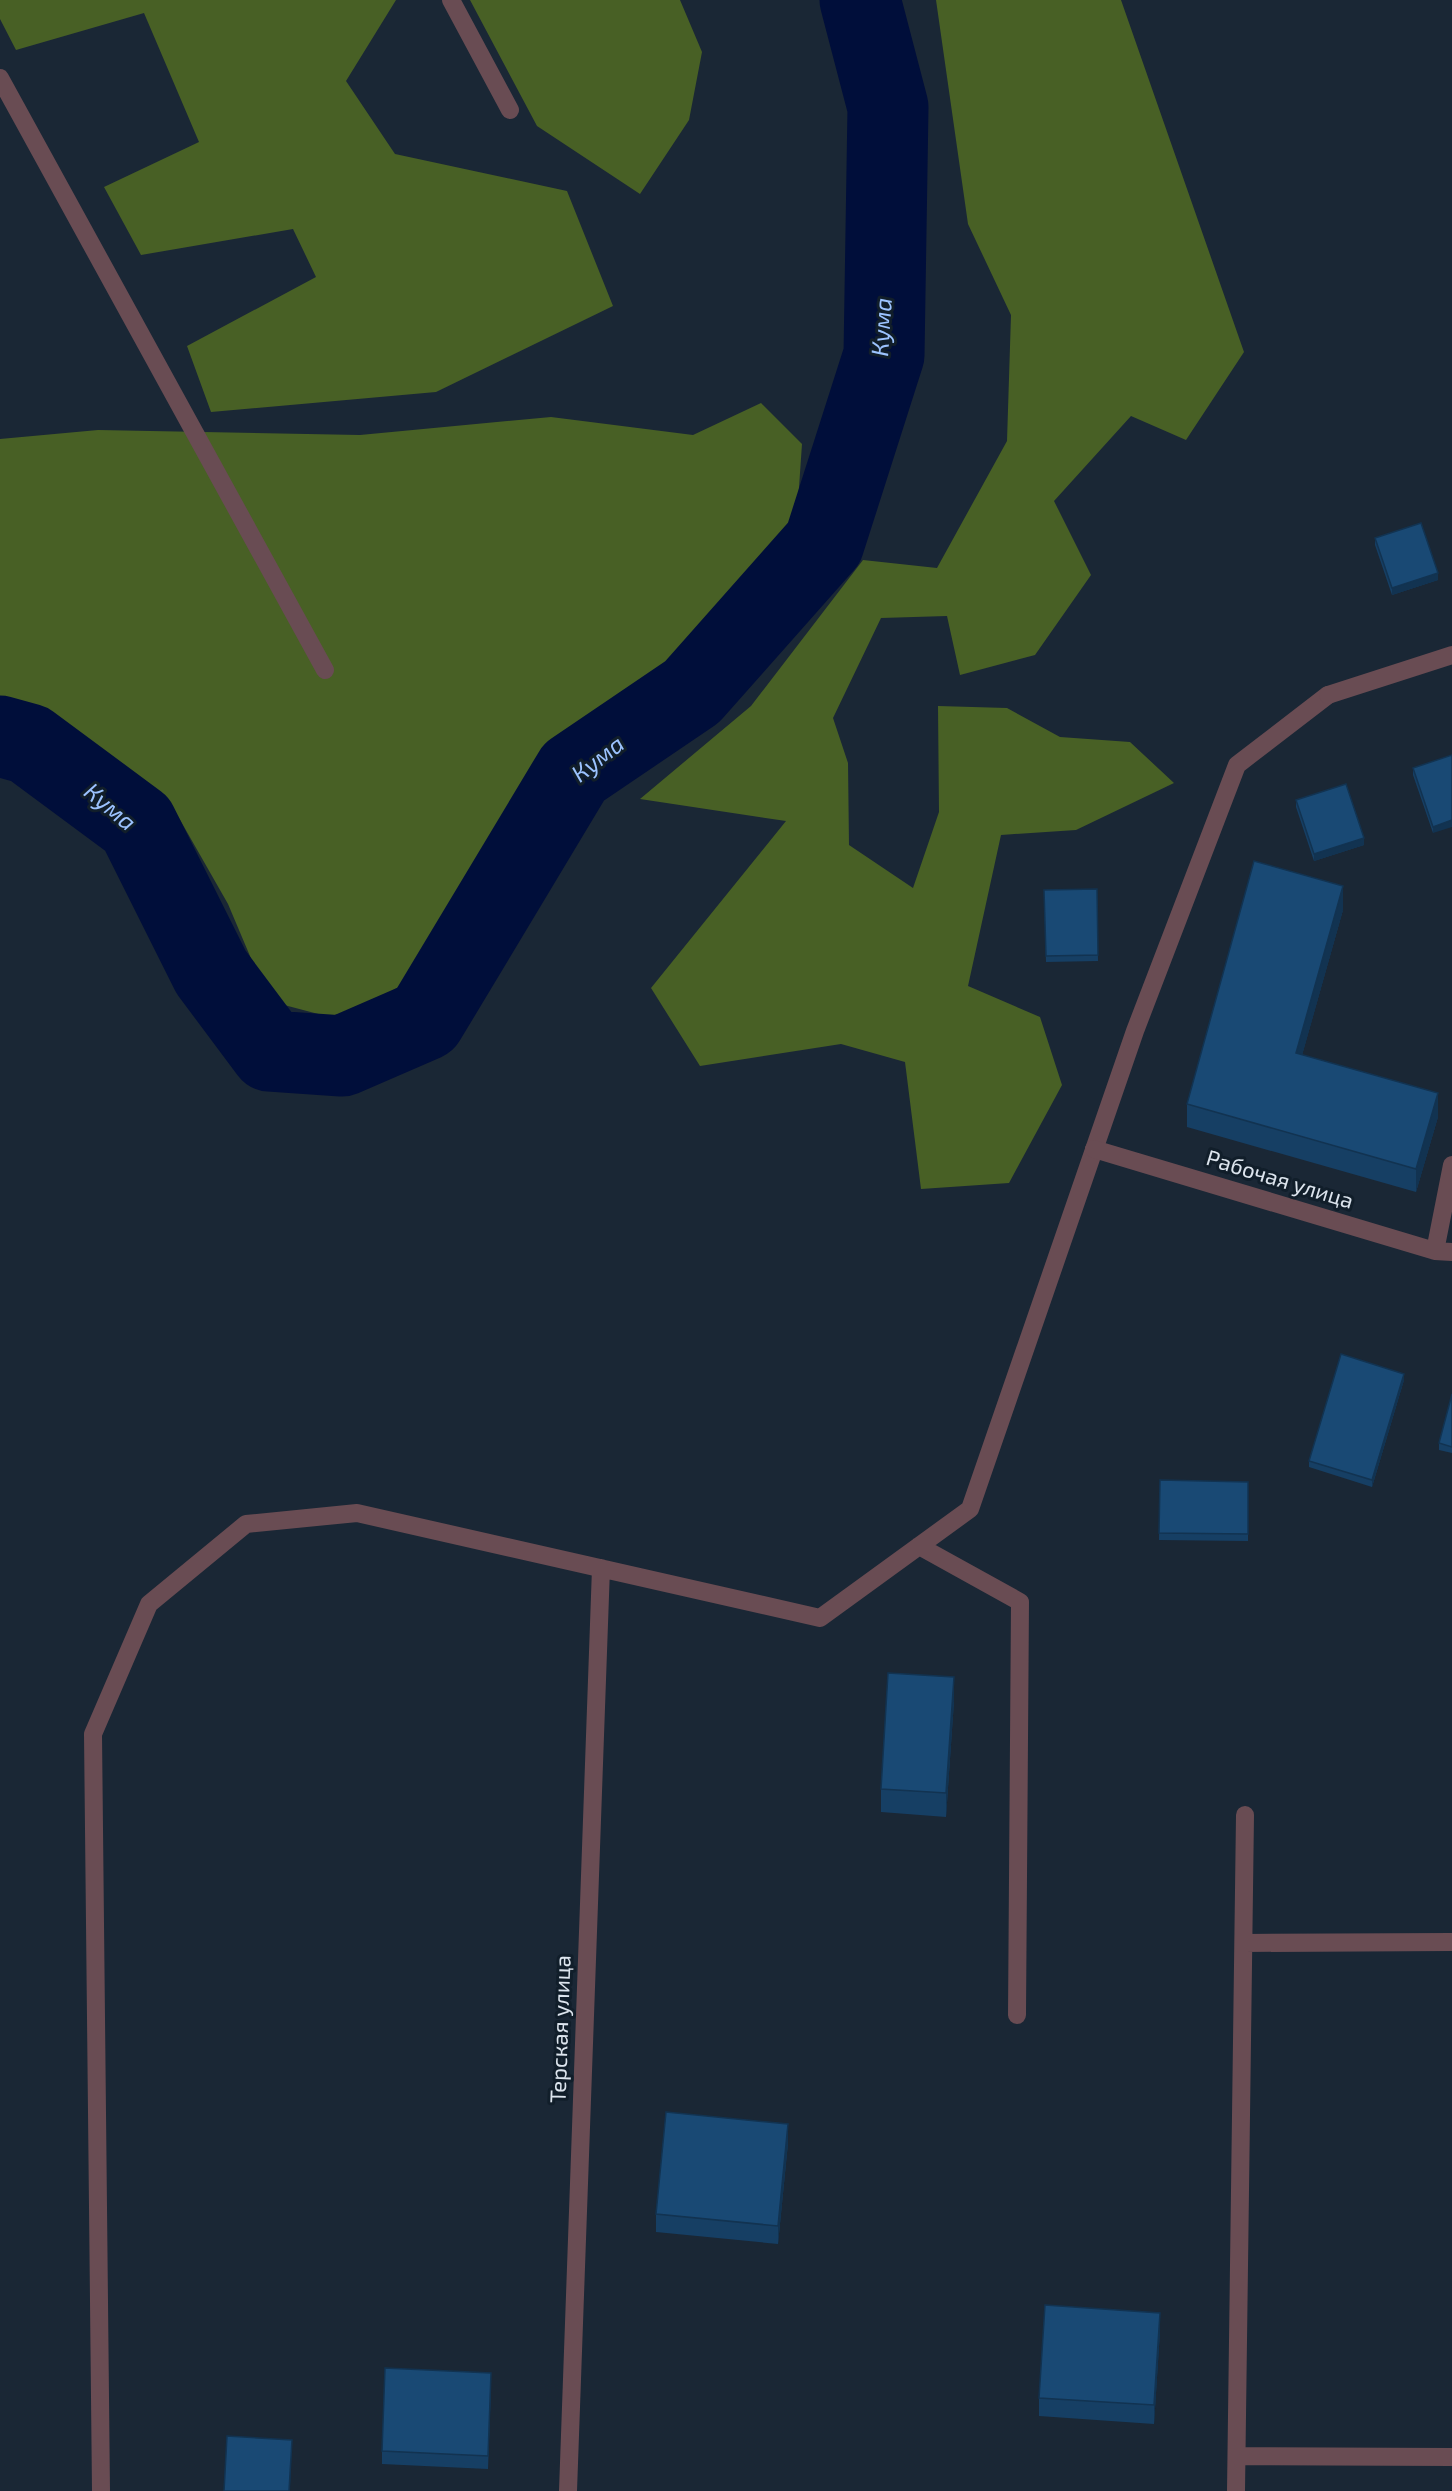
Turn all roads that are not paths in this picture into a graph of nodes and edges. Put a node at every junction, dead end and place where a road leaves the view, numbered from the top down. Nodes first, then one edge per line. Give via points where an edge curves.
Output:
1 (451, 0) edge
2 (0, 78) edge
3 (510, 110) dead end
4 (1452, 655) edge
5 (325, 670) dead end
6 (1094, 1149) junction
7 (1452, 1166) edge
8 (1444, 1252) edge
9 (919, 1546) junction
10 (601, 1568) junction
11 (1245, 1815) dead end
12 (1452, 1942) edge
13 (1244, 1943) junction
14 (1017, 2016) dead end
15 (1236, 2456) junction
16 (1452, 2457) edge
17 (101, 2491) edge
18 (568, 2491) edge
19 (1236, 2491) edge

1 - 3 street
2 - 5 street
4 - 6 street via 1328,695 1237,765
6 - 8 street, Рабочая улица
6 - 9 street via 970,1509
7 - 8 street
9 - 10 street via 820,1618
9 - 14 street via 1020,1602
10 - 17 street via 357,1513 246,1524 149,1604 93,1734
10 - 18 street, Терская улица
11 - 13 street
12 - 13 street
13 - 15 street
15 - 16 street
15 - 19 street

